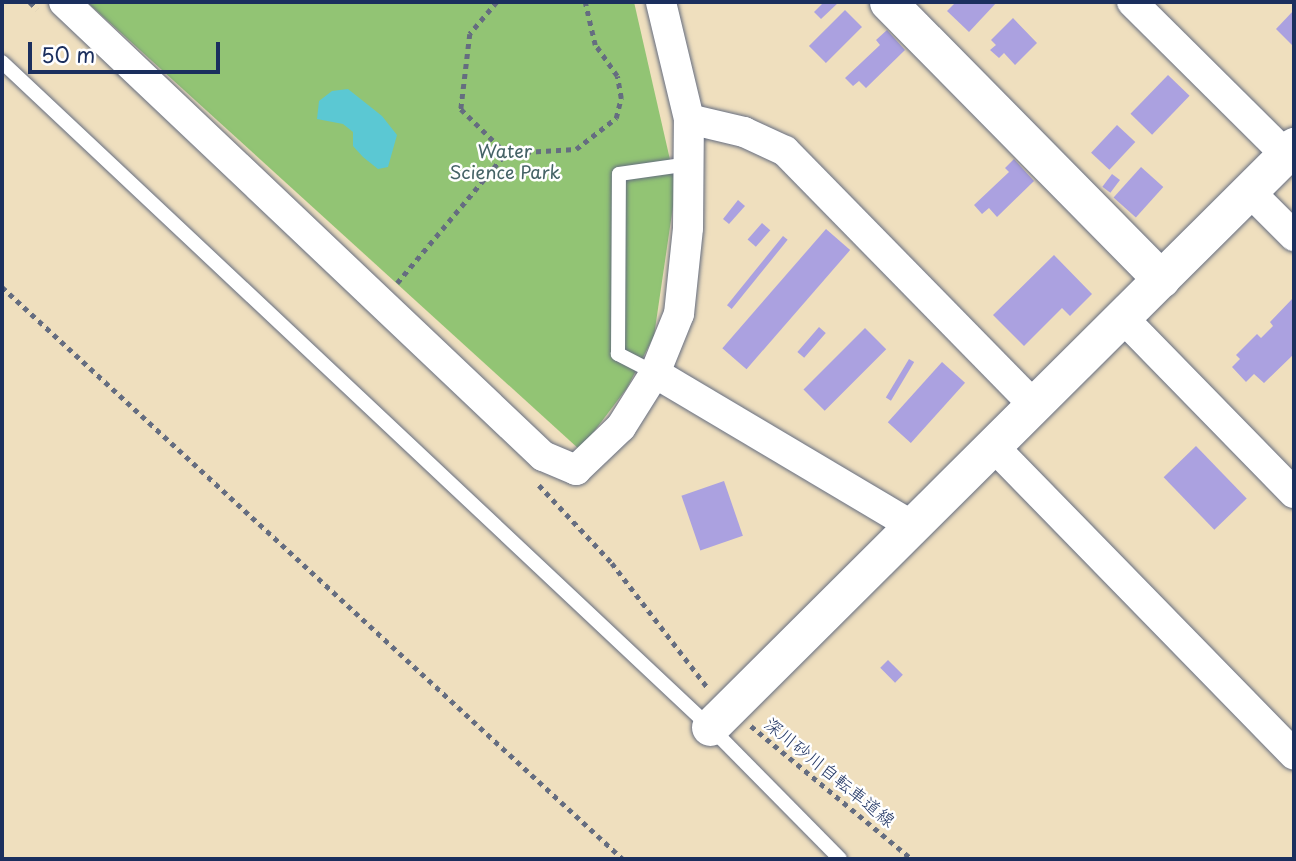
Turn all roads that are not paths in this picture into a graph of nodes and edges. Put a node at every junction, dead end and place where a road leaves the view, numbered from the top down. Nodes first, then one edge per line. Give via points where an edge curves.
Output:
1 (64, 2) edge
2 (662, 2) edge
3 (888, 2) edge
4 (1132, 2) edge
5 (2, 62) edge
6 (689, 119) junction
7 (1290, 150) edge
8 (689, 164) junction
9 (1249, 191) junction
10 (1294, 236) edge
11 (1161, 279) junction
12 (1122, 317) junction
13 (655, 373) junction
14 (1034, 405) junction
15 (993, 446) junction
16 (1294, 493) edge
17 (913, 526) junction
18 (720, 718) junction
19 (1294, 754) edge
20 (840, 859) edge

1 - 13 street via 543,456 576,470 593,458 621,427
2 - 6 street
3 - 11 street
4 - 7 street
5 - 18 lane
6 - 8 street
6 - 14 street via 744,132 785,151
7 - 9 street
8 - 13 street via 679,314
8 - 13 lane via 620,174 618,354
9 - 10 street
9 - 11 street
11 - 12 street
12 - 14 street
12 - 16 street
13 - 17 street
14 - 15 street
15 - 17 street
15 - 19 street
17 - 18 street
18 - 20 lane

